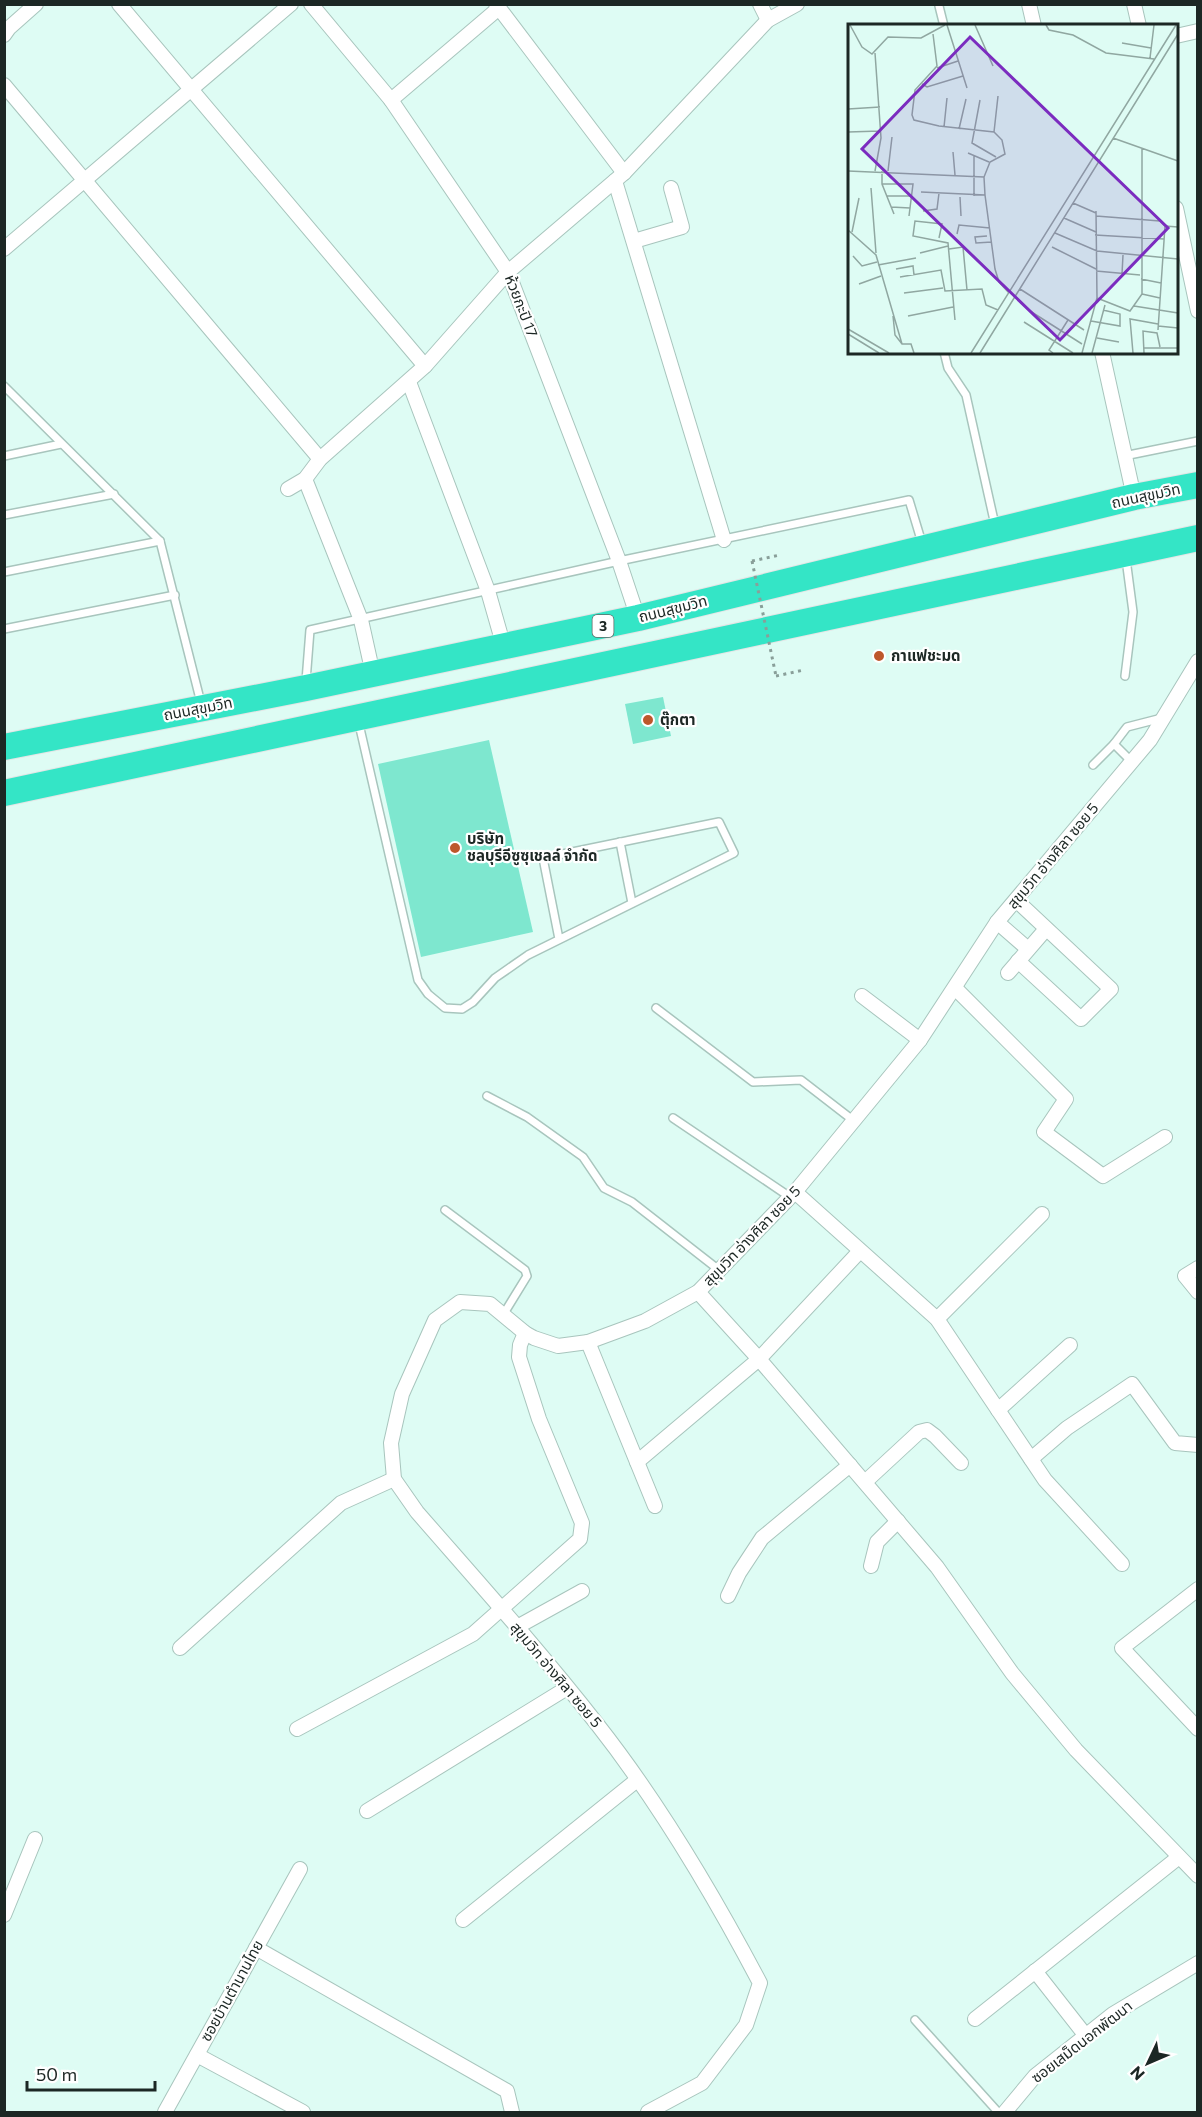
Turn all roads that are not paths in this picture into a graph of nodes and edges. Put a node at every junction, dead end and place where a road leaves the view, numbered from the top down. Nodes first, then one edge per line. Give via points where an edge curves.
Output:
1 (36, 4) edge
2 (119, 4) edge
3 (291, 4) edge
4 (310, 4) edge
5 (760, 4) edge
6 (797, 4) edge
7 (1029, 4) edge
8 (1134, 4) edge
9 (498, 6) edge
10 (939, 6) dead end
11 (768, 20) junction
12 (944, 24) edge
13 (1034, 24) edge
14 (1139, 24) edge
15 (6, 28) edge
16 (1197, 31) edge
17 (1178, 36) edge
18 (4, 85) edge
19 (192, 90) junction
20 (391, 100) junction
21 (620, 177) junction
22 (86, 181) junction
23 (671, 188) dead end
24 (1178, 214) edge
25 (634, 241) junction
26 (4, 249) edge
27 (1192, 258) edge
28 (508, 272) junction
29 (1197, 311) edge
30 (944, 354) edge
31 (1102, 354) edge
32 (425, 366) junction
33 (409, 382) junction
34 (4, 386) edge
35 (1197, 441) edge
36 (61, 444) junction
37 (6, 454) edge
38 (1124, 456) junction
39 (320, 459) junction
40 (306, 479) junction
41 (1197, 485) edge
42 (288, 489) dead end
43 (114, 494) junction
44 (1134, 497) junction
45 (4, 515) edge
46 (997, 531) junction
47 (1197, 538) edge
48 (724, 540) junction
49 (160, 541) junction
50 (923, 549) junction
51 (1125, 554) junction
52 (619, 561) junction
53 (4, 572) edge
54 (488, 591) junction
55 (175, 595) junction
56 (638, 618) junction
57 (361, 620) junction
58 (4, 629) edge
59 (504, 647) junction
60 (1197, 661) edge
61 (373, 674) junction
62 (1125, 676) dead end
63 (306, 688) junction
64 (202, 708) junction
65 (357, 718) junction
66 (1163, 718) junction
67 (1114, 744) junction
68 (4, 747) edge
69 (1132, 762) junction
70 (1093, 765) dead end
71 (4, 793) edge
72 (620, 842) junction
73 (1016, 900) junction
74 (632, 903) junction
75 (998, 922) junction
76 (1046, 929) junction
77 (559, 939) junction
78 (1028, 949) junction
79 (1018, 961) junction
80 (1008, 973) dead end
81 (955, 988) junction
82 (862, 996) dead end
83 (656, 1008) dead end
84 (920, 1040) junction
85 (487, 1096) dead end
86 (673, 1118) dead end
87 (854, 1121) junction
88 (1165, 1137) dead end
89 (793, 1195) junction
90 (445, 1210) dead end
91 (1042, 1214) dead end
92 (860, 1251) junction
93 (1197, 1268) edge
94 (719, 1270) junction
95 (698, 1292) junction
96 (1197, 1292) edge
97 (503, 1315) junction
98 (937, 1319) junction
99 (525, 1333) junction
100 (588, 1342) junction
101 (1070, 1345) dead end
102 (759, 1359) junction
103 (998, 1410) junction
104 (1197, 1446) edge
105 (1031, 1459) junction
106 (637, 1462) junction
107 (961, 1463) dead end
108 (850, 1465) junction
109 (394, 1479) junction
110 (865, 1482) junction
111 (655, 1506) dead end
112 (898, 1521) junction
113 (1122, 1564) dead end
114 (871, 1566) dead end
115 (582, 1591) dead end
116 (1195, 1594) edge
117 (728, 1596) dead end
118 (500, 1608) junction
119 (517, 1627) junction
120 (180, 1648) dead end
121 (567, 1688) junction
122 (297, 1729) dead end
123 (1197, 1729) edge
124 (637, 1780) junction
125 (367, 1811) dead end
126 (35, 1839) dead end
127 (1179, 1857) junction
128 (300, 1869) dead end
129 (1197, 1876) edge
130 (4, 1916) edge
131 (463, 1920) dead end
132 (256, 1948) junction
133 (1197, 1963) edge
134 (1035, 1971) junction
135 (975, 2019) dead end
136 (915, 2020) dead end
137 (1086, 2036) junction
138 (197, 2055) junction
139 (165, 2112) edge
140 (303, 2112) edge
141 (512, 2112) edge
142 (648, 2112) edge
143 (998, 2112) edge
144 (1005, 2112) edge

1 - 15 street
2 - 19 street
3 - 19 street
4 - 20 street, ห้วยกะปิ 17
5 - 11 street
6 - 11 street
7 - 13 street
8 - 14 street
9 - 20 street
9 - 21 street
10 - 12 lane
11 - 21 street
16 - 17 street
18 - 22 street
19 - 22 street
19 - 32 street
20 - 28 street, ห้วยกะปิ 17
21 - 25 street
21 - 28 street
22 - 26 street
22 - 39 street
23 - 25 street via 682,226
24 - 27 street
25 - 48 street
27 - 29 street
28 - 32 street
28 - 52 street, ห้วยกะปิ 17
30 - 46 lane via 948,368 966,395
31 - 38 street
32 - 33 street
33 - 39 street
33 - 54 street
34 - 36 lane
35 - 38 lane
36 - 37 lane
36 - 43 lane
38 - 44 street
39 - 40 street
40 - 42 street
40 - 57 street
41 - 44 highway, ถนนสุขุมวิท / 3
43 - 45 lane
43 - 49 lane
44 - 46 highway, ถนนสุขุมวิท / 3
46 - 50 highway, ถนนสุขุมวิท / 3
47 - 51 highway
48 - 50 lane via 909,500
48 - 52 lane
49 - 53 lane
49 - 55 lane
50 - 56 highway, ถนนสุขุมวิท / 3
51 - 62 lane via 1133,612
51 - 65 highway
52 - 54 lane
52 - 56 street, ห้วยกะปิ 17
54 - 57 lane
54 - 59 street
55 - 58 lane
55 - 64 lane
56 - 59 highway, ถนนสุขุมวิท / 3
57 - 61 street
57 - 63 lane via 310,630
59 - 61 highway, ถนนสุขุมวิท / 3
60 - 66 street, สุขุมวิท อ่างศิลา ซอย 5
61 - 63 highway, ถนนสุขุมวิท / 3
63 - 64 highway, ถนนสุขุมวิท / 3
64 - 68 highway, ถนนสุขุมวิท / 3
65 - 71 highway
65 - 77 lane via 418,980 428,994 445,1008 462,1009 495,978
66 - 67 lane via 1127,727
66 - 69 street, สุขุมวิท อ่างศิลา ซอย 5
67 - 69 lane
67 - 70 lane
69 - 73 street, สุขุมวิท อ่างศิลา ซอย 5
72 - 74 lane
72 - 74 lane via 719,822 734,853
72 - 77 lane via 543,858
73 - 75 street, สุขุมวิท อ่างศิลา ซอย 5
73 - 76 street
74 - 77 lane
75 - 78 street
75 - 81 street, สุขุมวิท อ่างศิลา ซอย 5
76 - 78 street
76 - 79 street via 1111,989 1081,1019
78 - 79 street
79 - 80 street
81 - 84 street, สุขุมวิท อ่างศิลา ซอย 5
81 - 88 street via 1066,1099 1044,1132 1103,1176
82 - 84 street
83 - 87 lane via 753,1082 801,1080
84 - 87 street, สุขุมวิท อ่างศิลา ซอย 5
85 - 94 lane via 527,1117 582,1157 603,1188 632,1202
86 - 89 lane
87 - 89 street, สุขุมวิท อ่างศิลา ซอย 5
89 - 92 street
89 - 94 street, สุขุมวิท อ่างศิลา ซอย 5
90 - 97 lane via 525,1270 527,1276
91 - 98 street
92 - 98 street
92 - 102 street
93 - 96 street via 1185,1276
94 - 95 street, สุขุมวิท อ่างศิลา ซอย 5
95 - 100 street, สุขุมวิท อ่างศิลา ซอย 5 via 645,1321
95 - 102 street
97 - 99 street, สุขุมวิท อ่างศิลา ซอย 5
97 - 109 street, สุขุมวิท อ่างศิลา ซอย 5 via 490,1304 460,1302 435,1320 402,1394 391,1443
98 - 103 street
99 - 100 street, สุขุมวิท อ่างศิลา ซอย 5 via 558,1346
99 - 118 street via 519,1358 539,1419 582,1523 582,1534
100 - 106 street
101 - 103 street
102 - 106 street
102 - 108 street
103 - 105 street
104 - 105 street via 1175,1443 1132,1384 1067,1428
105 - 113 street via 1045,1480
106 - 111 street
107 - 110 street via 927,1430 919,1432
108 - 110 street
108 - 117 street via 762,1538
109 - 118 street, สุขุมวิท อ่างศิลา ซอย 5 via 417,1512
109 - 120 street via 341,1503
110 - 112 street
112 - 114 street via 877,1542
112 - 127 street via 1062,1733
115 - 119 street
116 - 123 street via 1122,1648
118 - 119 street, สุขุมวิท อ่างศิลา ซอย 5
118 - 122 street via 473,1634
119 - 121 street, สุขุมวิท อ่างศิลา ซอย 5
121 - 124 street, สุขุมวิท อ่างศิลา ซอย 5
121 - 125 street
124 - 131 street
124 - 142 street, สุขุมวิท อ่างศิลา ซอย 5 via 722,1914 760,1983 746,2025 702,2083
126 - 130 street
127 - 129 street
127 - 134 street
128 - 132 street, ซอยบ้านตำนานไทย
132 - 138 street, ซอยบ้านตำนานไทย
132 - 141 street via 507,2091
133 - 137 street, ซอยเสม็ดนอกพัฒนา via 1113,2014
134 - 135 street
134 - 137 street
136 - 143 lane
137 - 144 street, ซอยเสม็ดนอกพัฒนา via 1035,2076
138 - 139 street, ซอยบ้านตำนานไทย
138 - 140 street

